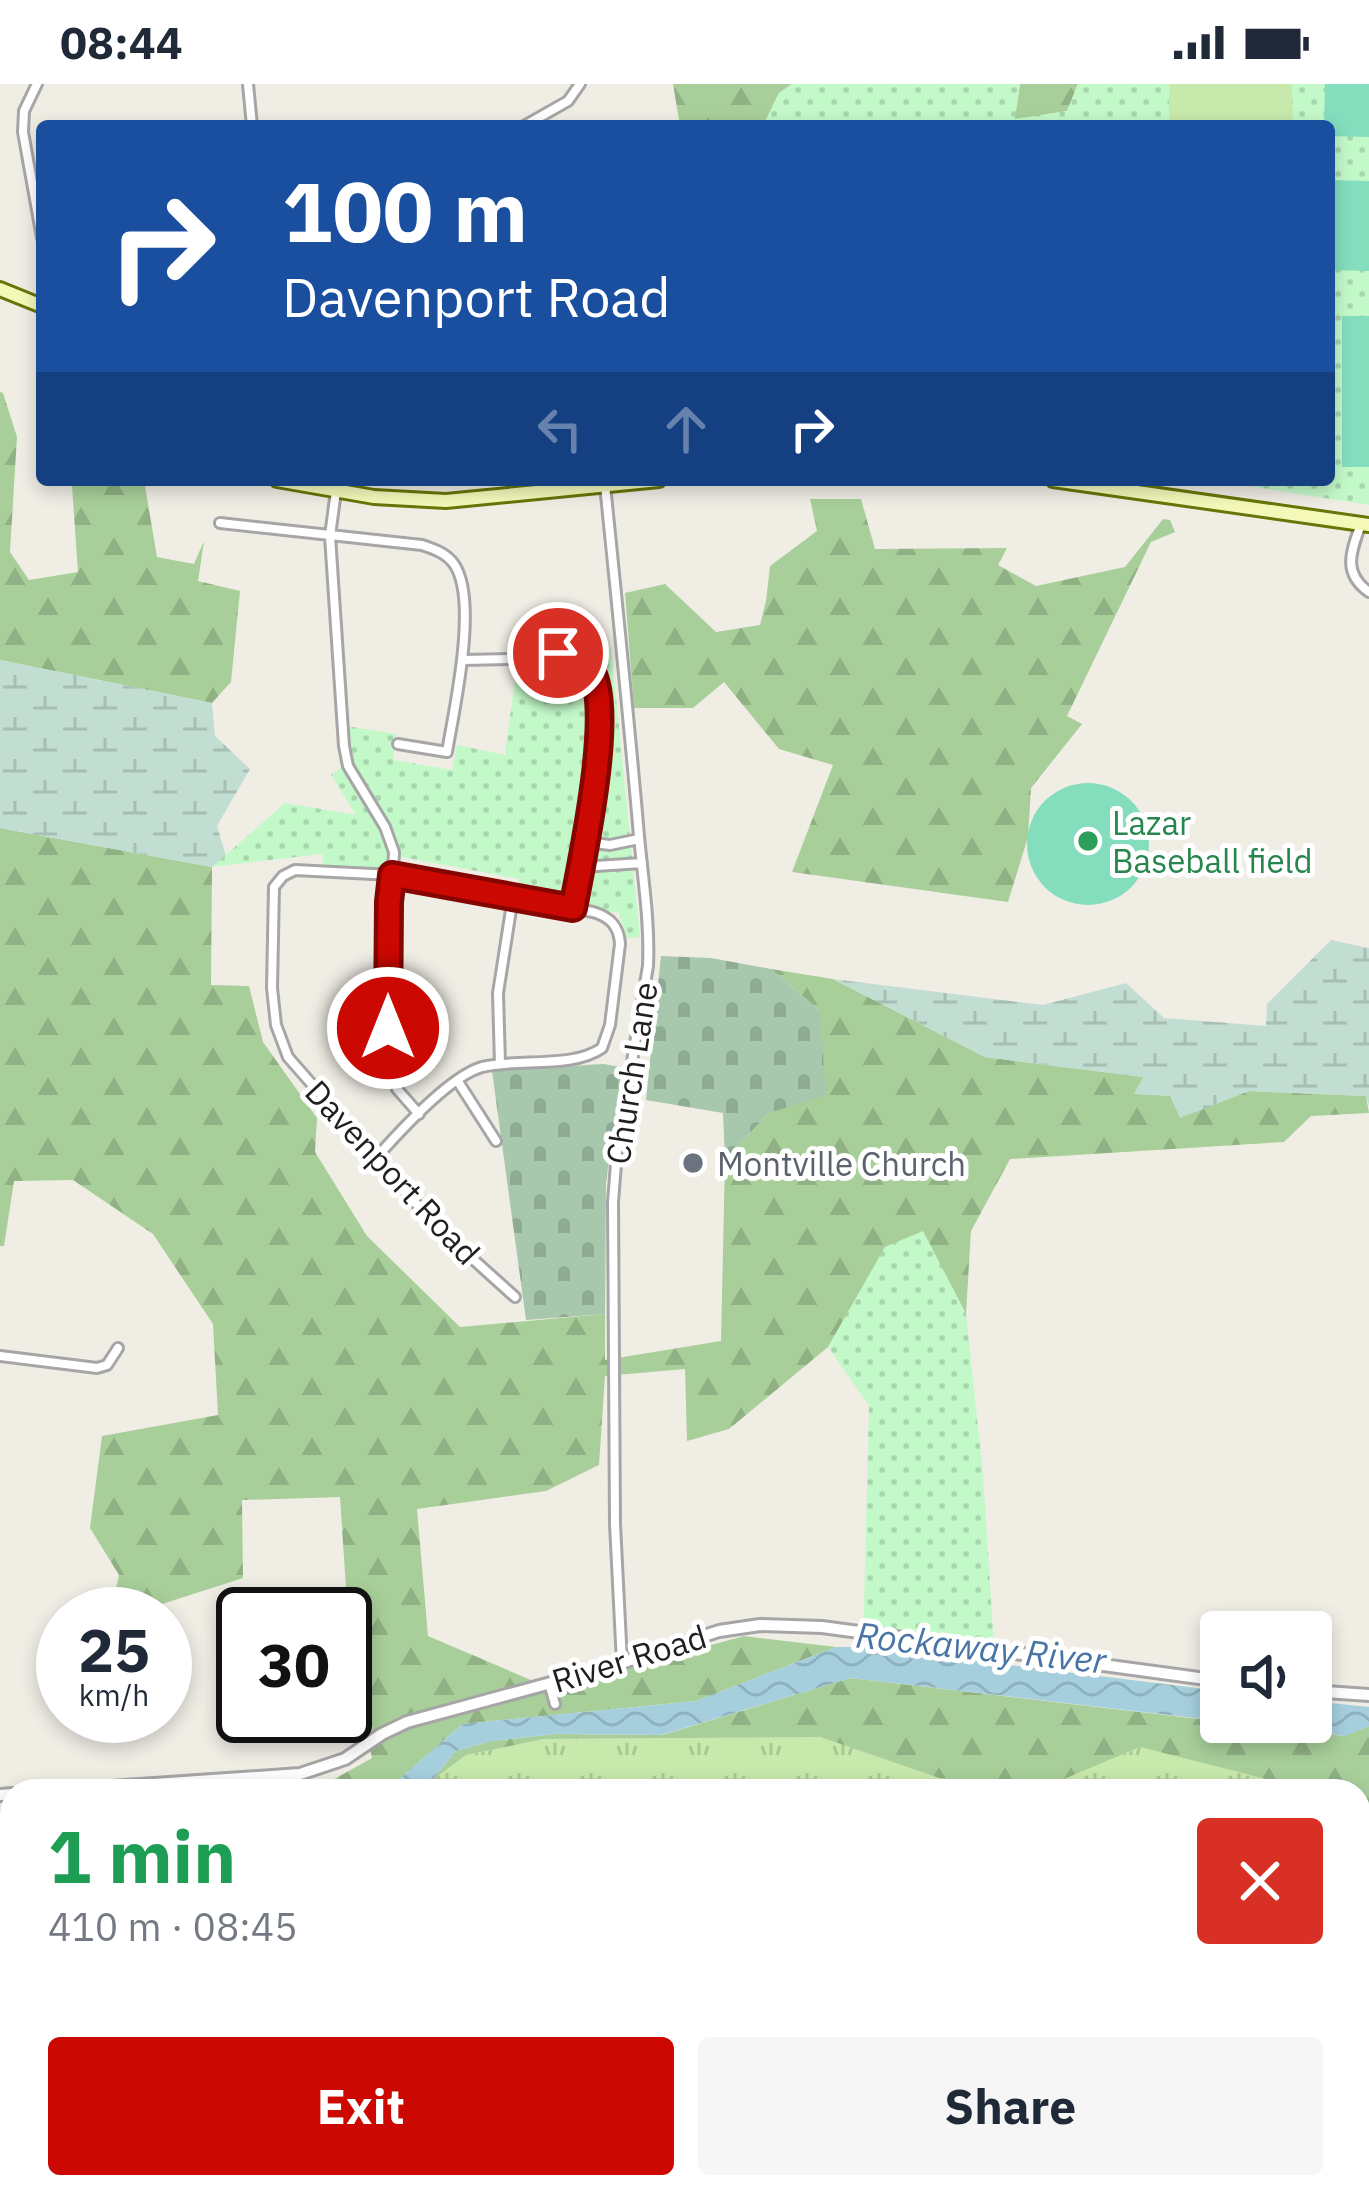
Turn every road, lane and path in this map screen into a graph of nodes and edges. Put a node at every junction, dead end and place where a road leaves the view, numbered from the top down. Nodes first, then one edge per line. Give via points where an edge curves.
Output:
1 (37, 84) edge
2 (248, 84) edge
3 (580, 84) edge
4 (251, 120) edge
5 (535, 120) edge
6 (36, 205) edge
7 (0, 289) edge
8 (36, 304) edge
9 (310, 486) edge
10 (595, 486) edge
11 (605, 486) edge
12 (1096, 486) edge
13 (337, 491) junction
14 (220, 523) dead end
15 (1365, 524) edge
16 (330, 536) junction
17 (1369, 592) edge
18 (463, 660) junction
19 (398, 744) dead end
20 (639, 839) junction
21 (585, 842) junction
22 (642, 863) junction
23 (581, 867) junction
24 (392, 875) junction
25 (513, 897) junction
26 (573, 908) junction
27 (500, 1064) junction
28 (457, 1080) junction
29 (419, 1114) junction
30 (496, 1141) dead end
31 (376, 1158) junction
32 (515, 1297) dead end
33 (118, 1348) dead end
34 (0, 1356) edge
35 (622, 1663) junction
36 (1200, 1678) edge
37 (549, 1683) junction
38 (1332, 1692) edge
39 (1369, 1695) edge
40 (555, 1704) dead end
41 (237, 1777) joint
42 (211, 1779) edge

1 - 6 street via 23,132
2 - 4 street
3 - 5 street
7 - 8 main road
9 - 13 main road
10 - 13 main road via 446,501
11 - 20 street, Church Lane
12 - 15 main road
13 - 16 street
14 - 16 street
15 - 17 street via 1352,572
16 - 18 street via 422,545 447,556 460,579
16 - 24 street via 346,760 390,839
18 - 19 street via 447,752
18 - 21 street via 565,654 592,673 599,751
20 - 21 street
20 - 22 street, Church Lane
21 - 23 street
22 - 23 street
22 - 35 street, Church Lane via 647,966 613,1202
23 - 26 street
24 - 25 street, Davenport Road
24 - 29 street via 390,1057 394,1083
24 - 31 street, Davenport Road via 295,871 278,881 272,904 282,1044
25 - 26 street, Davenport Road
25 - 27 street via 498,993
26 - 27 street, Davenport Road via 602,914 620,935 602,1048 584,1057
27 - 28 street
28 - 29 street
28 - 30 street
29 - 31 street
31 - 32 street, Davenport Road
33 - 34 street via 97,1368
35 - 36 street, River Road via 719,1631 801,1625
35 - 37 street, River Road
37 - 40 street
37 - 41 street, River Road via 406,1722 300,1774
38 - 39 street
41 - 42 street, River Road

